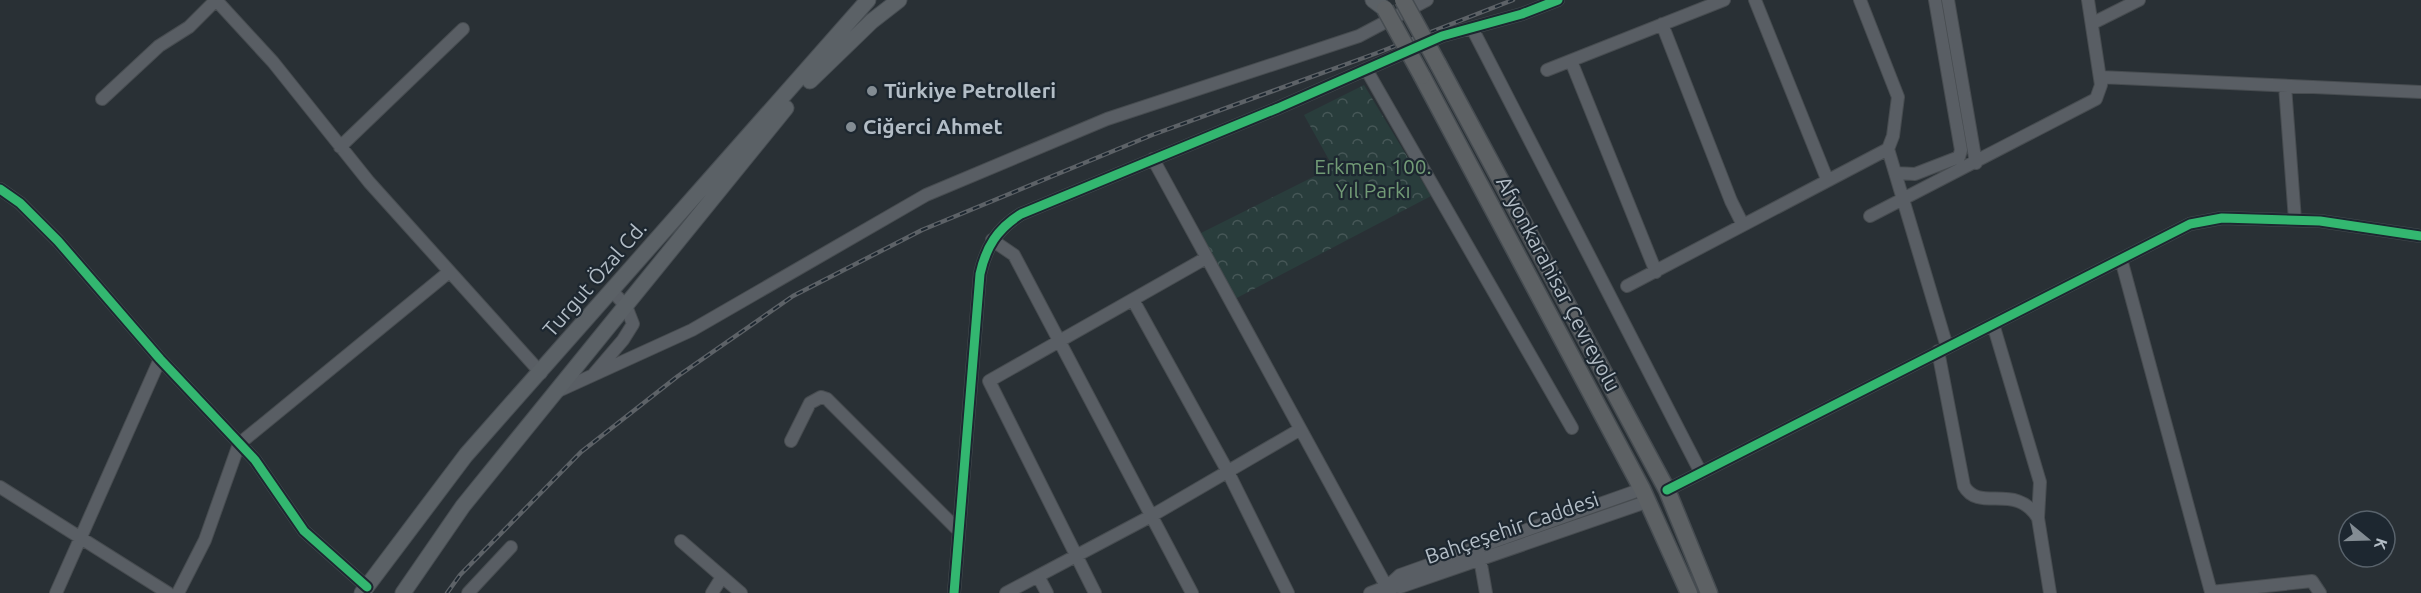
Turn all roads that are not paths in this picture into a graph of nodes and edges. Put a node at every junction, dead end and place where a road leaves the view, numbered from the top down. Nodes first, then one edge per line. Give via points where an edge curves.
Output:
1 (216, 0) edge
2 (868, 0) edge
3 (885, 0) edge
4 (899, 0) edge
5 (1403, 0) edge
6 (1427, 0) edge
7 (1558, 0) edge
8 (1724, 0) edge
9 (1755, 0) edge
10 (1860, 0) edge
11 (1935, 0) edge
12 (1948, 0) edge
13 (2088, 0) edge
14 (2139, 0) edge
15 (1380, 3) edge
16 (2093, 23) junction
17 (1662, 24) junction
18 (1472, 28) junction
19 (463, 29) dead end
20 (835, 47) junction
21 (1571, 61) junction
22 (1366, 69) junction
23 (1547, 70) dead end
24 (2100, 77) junction
25 (2285, 86) junction
26 (2421, 92) edge
27 (102, 99) dead end
28 (340, 147) junction
29 (1888, 148) junction
30 (1153, 159) junction
31 (1977, 163) junction
32 (1896, 173) junction
33 (1827, 179) junction
34 (0, 189) edge
35 (1903, 200) junction
36 (1869, 216) dead end
37 (2295, 220) junction
38 (1742, 224) junction
39 (2421, 236) edge
40 (992, 240) junction
41 (1206, 258) junction
42 (2119, 260) junction
43 (449, 272) junction
44 (1656, 272) junction
45 (1627, 286) dead end
46 (612, 291) junction
47 (1133, 300) junction
48 (626, 306) junction
49 (1993, 324) junction
50 (1059, 341) junction
51 (1943, 349) junction
52 (160, 359) junction
53 (541, 373) junction
54 (590, 378) junction
55 (556, 392) junction
56 (1572, 428) dead end
57 (1299, 430) junction
58 (791, 441) dead end
59 (239, 444) junction
60 (1227, 470) junction
61 (1701, 473) junction
62 (0, 487) edge
63 (1667, 490) junction
64 (1646, 495) junction
65 (1153, 515) junction
66 (2038, 518) junction
67 (959, 531) junction
68 (80, 539) junction
69 (681, 541) dead end
70 (511, 547) dead end
71 (1479, 553) junction
72 (1076, 556) junction
73 (1038, 576) junction
74 (722, 577) junction
75 (365, 590) edge
76 (1389, 590) edge
77 (56, 593) edge
78 (168, 593) edge
79 (178, 593) edge
80 (403, 593) edge
81 (468, 593) edge
82 (712, 593) edge
83 (741, 593) edge
84 (954, 593) edge
85 (1006, 593) edge
86 (1047, 593) edge
87 (1095, 593) edge
88 (1192, 593) edge
89 (1288, 593) edge
90 (1370, 593) edge
91 (1486, 593) edge
92 (1689, 593) edge
93 (1709, 593) edge
94 (2050, 593) edge
95 (2320, 593) edge

1 - 27 street
1 - 28 street via 273,62
2 - 20 main road, Turgut Özal Cd.
3 - 20 main road
4 - 20 main road
5 - 63 highway, Afyonkarahisar Çevreyolu, bridge
6 - 54 street via 1359,36 1107,119 926,195 692,330
7 - 18 street
8 - 17 street
9 - 33 street
10 - 29 street via 1898,97
11 - 32 street via 1961,150 1959,157 1915,174
12 - 31 street
13 - 16 street
14 - 16 street
15 - 64 highway, Afyonkarahisar Çevreyolu, bridge
16 - 24 street
17 - 21 street
17 - 38 street
18 - 22 street via 1442,36
18 - 61 street
19 - 28 street
20 - 46 main road, Turgut Özal Cd.
20 - 48 main road, Turgut Özal Cd.
21 - 23 street
21 - 44 street
22 - 30 street
22 - 56 street
24 - 25 street
24 - 31 street via 2096,99 2088,105
25 - 26 street
25 - 37 street
28 - 43 street
29 - 32 street
29 - 33 street
30 - 40 street via 1021,214
30 - 41 street
31 - 35 street
32 - 35 street
33 - 38 street
34 - 52 street via 58,241
35 - 36 street
35 - 51 street
37 - 39 street
37 - 42 street via 2205,220
38 - 44 street
40 - 50 street via 1014,255
40 - 67 street via 980,274
41 - 47 street
41 - 57 street
42 - 49 street
42 - 95 street via 2211,592 2312,581
43 - 53 street
43 - 59 street
44 - 45 street
46 - 48 street
46 - 53 main road, Turgut Özal Cd.
47 - 50 street
47 - 60 street
48 - 54 street via 633,324
48 - 55 main road, Turgut Özal Cd.
49 - 51 street
49 - 66 street via 2040,482
50 - 65 street
50 - 72 street via 988,381
51 - 61 street
51 - 66 street via 1968,492 1979,499 2015,500 2028,506
52 - 59 street
52 - 68 street
53 - 75 main road, Turgut Özal Cd. via 466,455
54 - 55 street
55 - 80 main road, Turgut Özal Cd. via 464,506
57 - 60 street
57 - 76 street
58 - 67 street via 810,403 821,397 827,399
59 - 75 street via 255,460 304,531
59 - 79 street via 205,540
60 - 65 street
60 - 89 street
61 - 63 street
62 - 68 street
63 - 93 highway, Afyonkarahisar Çevreyolu
64 - 71 street, Bahçeşehir Caddesi
64 - 92 highway, Afyonkarahisar Çevreyolu
65 - 72 street
65 - 88 street
66 - 94 street
67 - 84 street
68 - 77 street
68 - 78 street
69 - 74 street
70 - 81 street
71 - 76 street, Bahçeşehir Caddesi
71 - 91 street
72 - 73 street
72 - 87 street
73 - 85 street
73 - 86 street
74 - 82 street
74 - 83 street
76 - 90 street, Bahçeşehir Caddesi

